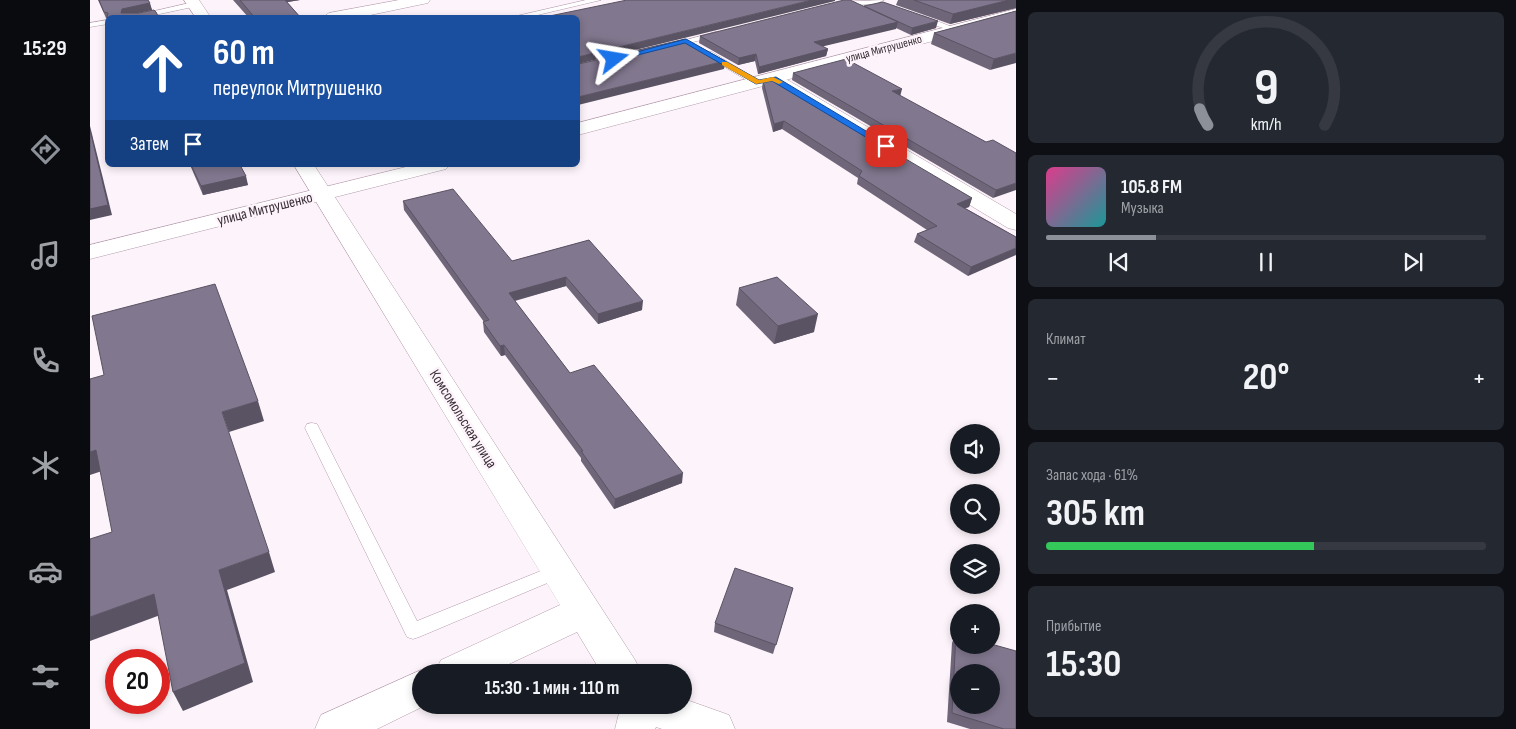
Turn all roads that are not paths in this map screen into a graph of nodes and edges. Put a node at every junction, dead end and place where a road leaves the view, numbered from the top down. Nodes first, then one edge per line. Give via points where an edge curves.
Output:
1 (423, 0) edge
2 (597, 0) edge
3 (192, 2) edge
4 (877, 2) edge
5 (833, 5) edge
6 (911, 14) edge
7 (1016, 14) edge
8 (140, 15) edge
9 (202, 15) edge
10 (345, 15) edge
11 (526, 15) edge
12 (105, 22) edge
13 (90, 25) edge
14 (956, 30) junction
15 (723, 32) edge
16 (686, 41) junction
17 (659, 48) edge
18 (766, 81) junction
19 (580, 128) edge
20 (305, 167) edge
21 (431, 167) edge
22 (324, 195) junction
23 (1016, 223) edge
24 (90, 252) edge
25 (312, 428) dead end
26 (558, 571) junction
27 (584, 611) junction
28 (471, 664) edge
29 (617, 664) edge
30 (412, 692) edge
31 (639, 714) edge
32 (672, 714) edge
33 (335, 729) edge
34 (635, 729) edge
35 (715, 729) edge

1 - 10 street
2 - 11 lane
3 - 8 lane
3 - 9 street
4 - 5 lane
6 - 14 lane
7 - 14 street, улица Митрушенко
12 - 13 lane
14 - 18 street, улица Митрушенко
15 - 16 lane
16 - 17 lane
16 - 18 lane
18 - 19 street, улица Митрушенко
18 - 23 street
20 - 22 street, Комсомольская улица
21 - 22 street, улица Митрушенко
22 - 24 street, улица Митрушенко
22 - 26 street, Комсомольская улица
25 - 26 lane via 413,632
26 - 27 street, Комсомольская улица
27 - 28 street
27 - 29 street, Комсомольская улица
30 - 33 street
31 - 34 street
32 - 35 street

